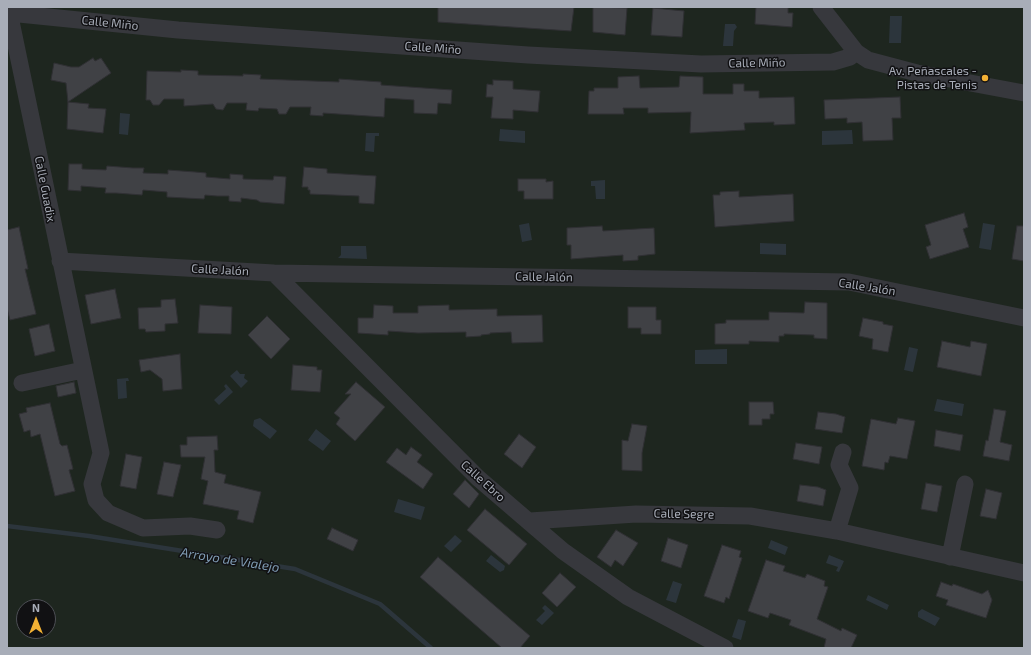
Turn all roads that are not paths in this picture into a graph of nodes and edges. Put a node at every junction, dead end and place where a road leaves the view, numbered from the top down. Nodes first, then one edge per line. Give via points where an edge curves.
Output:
1 (821, 7) edge
2 (9, 10) edge
3 (856, 52) junction
4 (1024, 92) edge
5 (60, 261) junction
6 (274, 273) junction
7 (1024, 318) edge
8 (83, 370) junction
9 (22, 383) dead end
10 (843, 452) dead end
11 (965, 484) dead end
12 (530, 521) junction
13 (217, 530) dead end
14 (837, 531) junction
15 (950, 557) junction
16 (1024, 573) edge
17 (725, 648) edge

1 - 3 street
2 - 3 street, Calle Miño via 194,31 520,55 701,64 833,62 850,57
2 - 5 street, Calle Guadix
3 - 4 street via 868,60 917,73
5 - 6 street, Calle Jalón
5 - 8 street, Calle Guadix
6 - 7 street, Calle Jalón via 849,282
6 - 12 street, Calle Ebro via 478,478
8 - 9 street
8 - 13 street, Calle Guadix via 101,453 92,484 96,500 108,513 143,528 190,526
10 - 14 street via 839,465 850,488
11 - 15 street
12 - 14 street, Calle Segre via 636,514 750,516
12 - 17 street, Calle Ebro via 563,551 628,597
14 - 15 street, Calle Segre
15 - 16 street, Calle Segre

